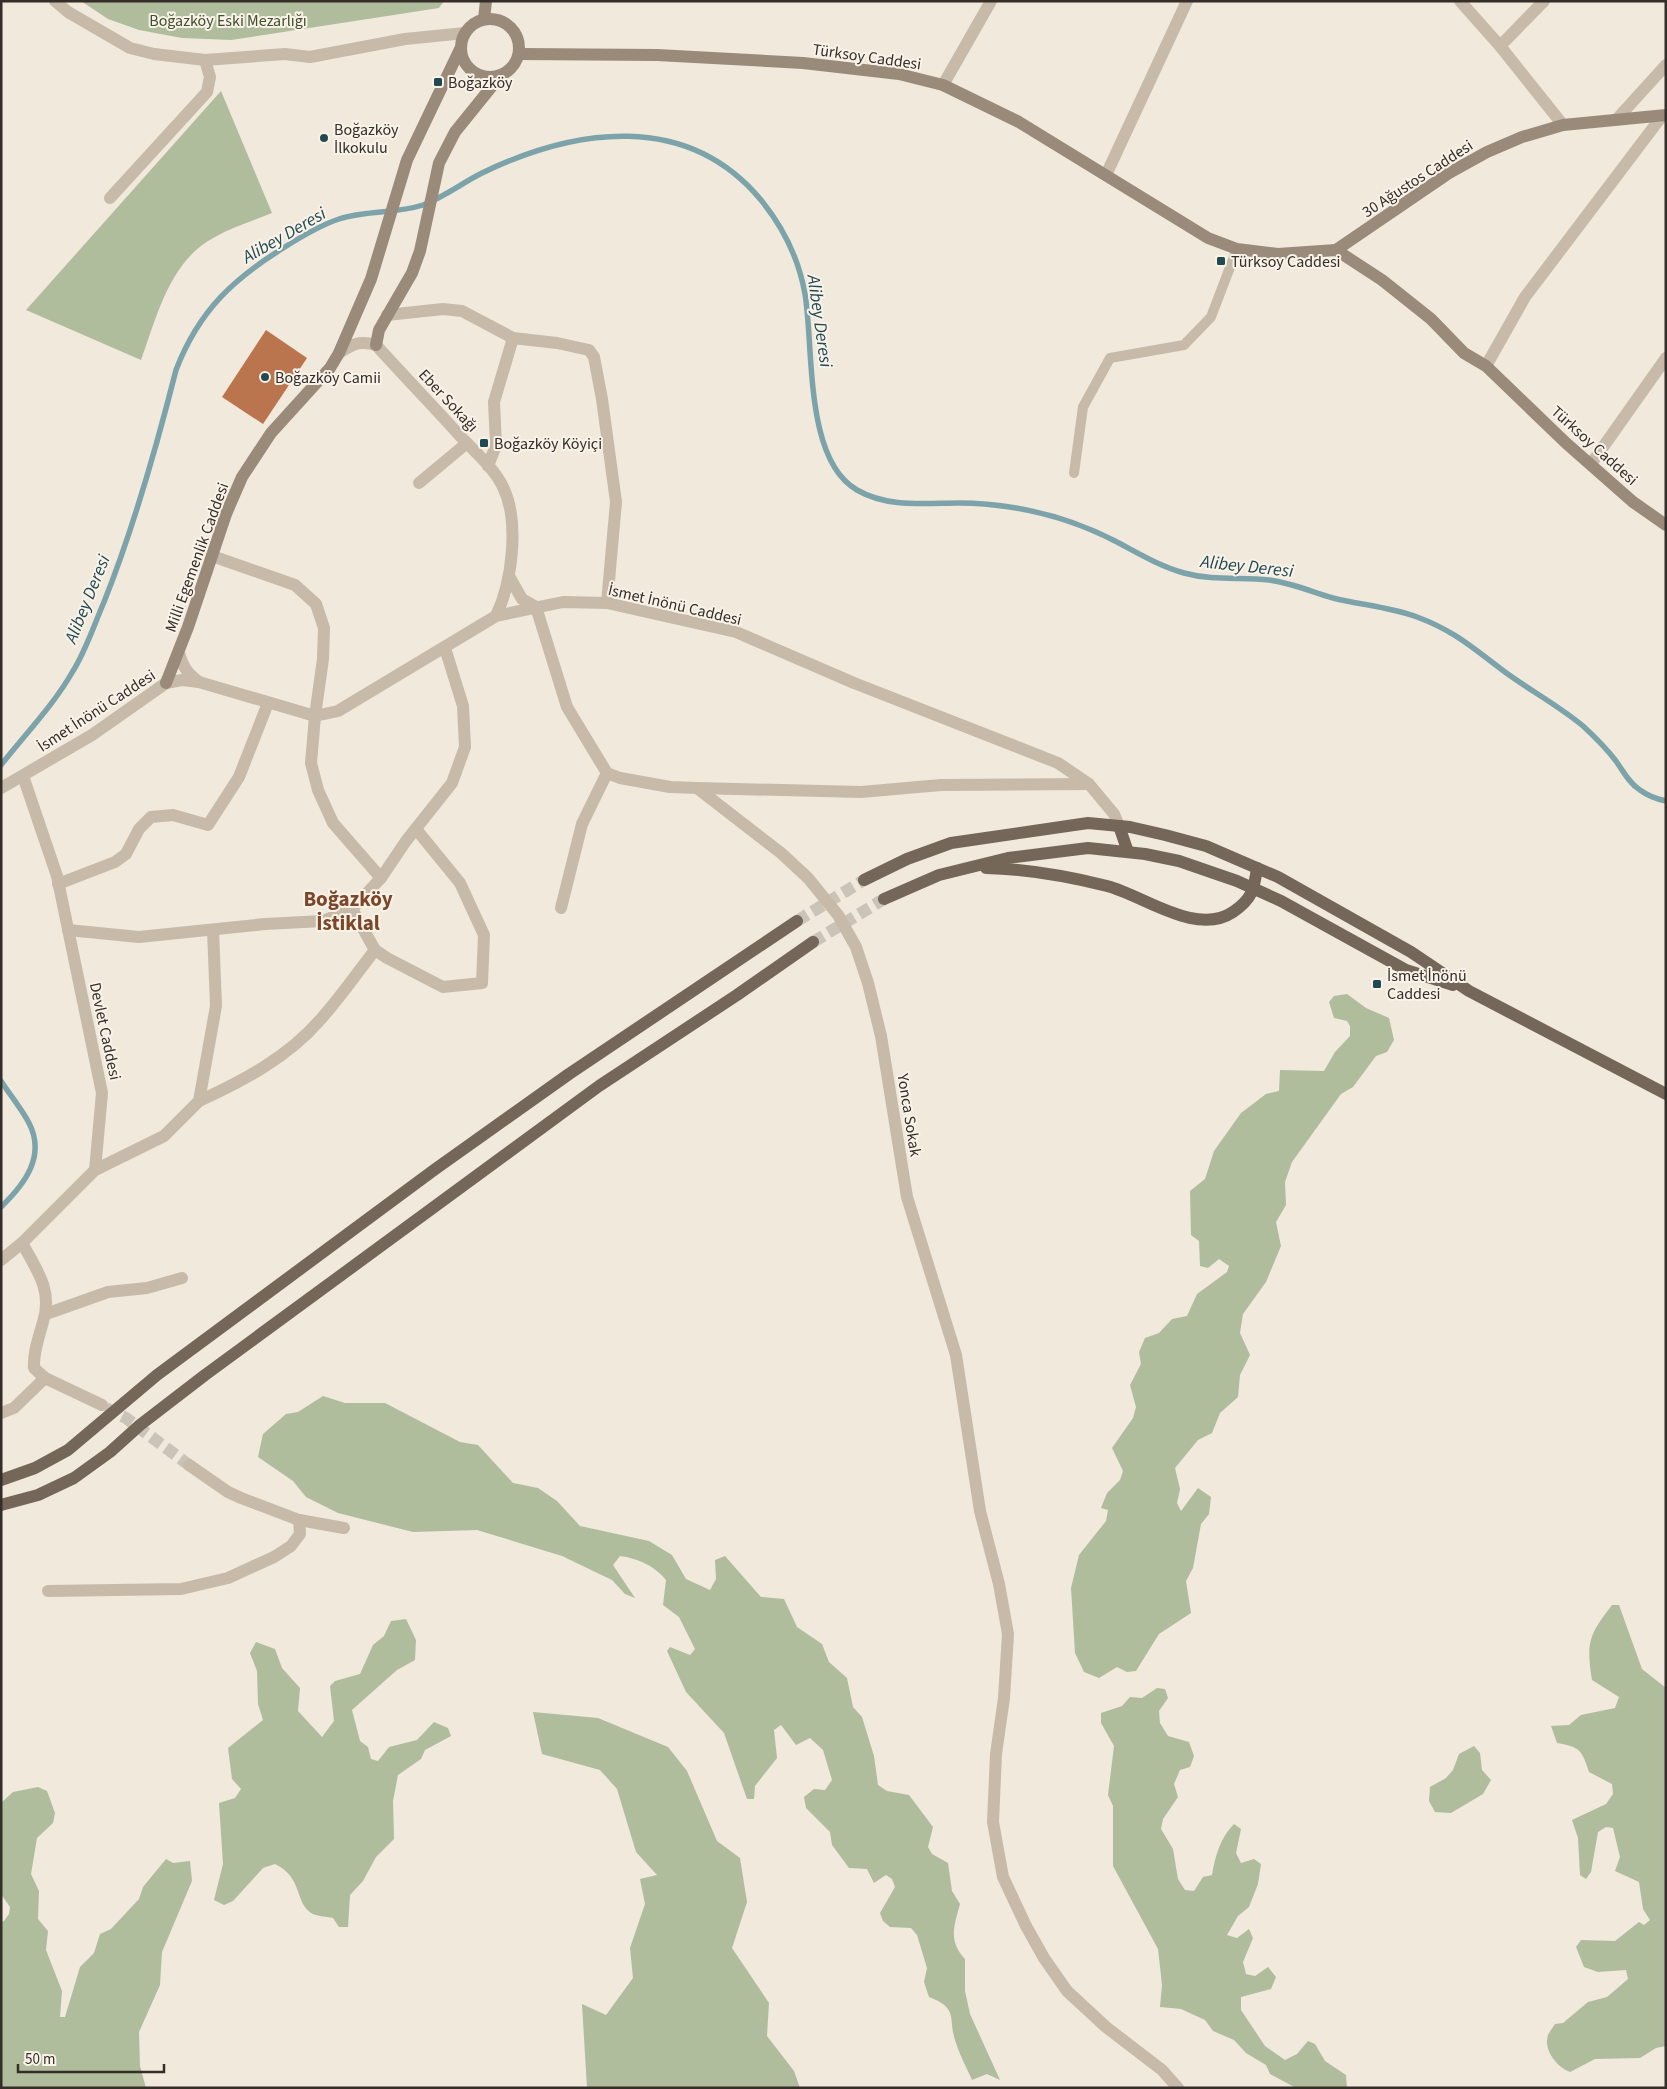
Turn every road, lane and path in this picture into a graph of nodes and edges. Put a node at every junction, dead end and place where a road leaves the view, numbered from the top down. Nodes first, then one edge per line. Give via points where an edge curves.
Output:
1 (55, 1) edge
2 (486, 1) edge
3 (990, 1) edge
4 (1187, 1) edge
5 (1460, 1) edge
6 (1544, 1) edge
7 (484, 19) junction
8 (466, 33) junction
9 (1500, 46) junction
10 (461, 47) junction
11 (519, 54) junction
12 (206, 60) junction
13 (1666, 65) edge
14 (501, 75) junction
15 (943, 85) junction
16 (1664, 116) edge
17 (1616, 120) junction
18 (1563, 125) junction
19 (1106, 176) junction
20 (110, 198) dead end
21 (1237, 250) junction
22 (1336, 250) junction
23 (387, 314) junction
24 (513, 338) junction
25 (376, 345) junction
26 (339, 353) junction
27 (1666, 358) edge
28 (1486, 366) junction
29 (467, 443) junction
30 (1592, 464) junction
31 (488, 466) junction
32 (1074, 473) dead end
33 (419, 484) dead end
34 (1666, 525) edge
35 (212, 556) junction
36 (509, 576) junction
37 (607, 603) junction
38 (536, 607) junction
39 (496, 616) junction
40 (445, 648) junction
41 (179, 653) junction
42 (199, 682) junction
43 (166, 683) junction
44 (268, 703) junction
45 (315, 716) junction
46 (607, 773) junction
47 (22, 776) junction
48 (1089, 784) junction
49 (4, 786) edge
50 (697, 788) junction
51 (1119, 826) junction
52 (416, 829) junction
53 (1128, 852) junction
54 (971, 867) junction
55 (1257, 868) junction
56 (381, 878) junction
57 (864, 880) tunnel mouth
58 (58, 884) junction
59 (1255, 888) junction
60 (884, 898) tunnel mouth
61 (352, 908) junction
62 (560, 908) dead end
63 (797, 921) tunnel mouth
64 (68, 930) junction
65 (213, 930) junction
66 (813, 942) tunnel mouth
67 (375, 950) junction
68 (1470, 991) junction
69 (1666, 1094) edge
70 (199, 1101) junction
71 (95, 1170) junction
72 (22, 1243) junction
73 (1, 1260) edge
74 (182, 1278) dead end
75 (46, 1314) junction
76 (45, 1378) junction
77 (102, 1405) tunnel mouth
78 (1, 1413) edge
79 (189, 1464) tunnel mouth
80 (1, 1480) edge
81 (1, 1505) edge
82 (300, 1520) junction
83 (344, 1528) dead end
84 (48, 1591) dead end
85 (1178, 2088) edge

1 - 12 street via 130,48
2 - 7 main road
3 - 15 street
4 - 19 street
5 - 9 street
6 - 9 street
7 - 8 main road
7 - 11 main road via 494,18 512,27 520,44
8 - 10 main road
8 - 12 street via 405,39 310,57 285,54
9 - 18 street
10 - 14 main road via 466,65 473,72 482,76
10 - 26 main road, Milli Egemenlik Caddesi via 406,160 371,279
11 - 14 main road via 509,70
11 - 15 main road, Türksoy Caddesi via 657,55 803,63 899,74
12 - 20 street via 210,78 207,92
13 - 17 street
14 - 23 main road via 455,132 439,163 420,251 412,273
15 - 19 main road, Türksoy Caddesi via 1019,122
16 - 17 main road, 30 Ağustos Caddesi
16 - 28 street via 1525,297
17 - 18 main road, 30 Ağustos Caddesi
18 - 22 main road, 30 Ağustos Caddesi via 1487,152 1449,173
19 - 21 main road, Türksoy Caddesi via 1208,238
21 - 22 main road, Türksoy Caddesi via 1278,254
21 - 32 lane via 1212,317 1184,344 1110,358 1083,407
22 - 28 main road, Türksoy Caddesi via 1382,280 1431,319 1464,353
23 - 24 street via 443,309 462,311
23 - 25 main road
24 - 31 street via 494,402 496,445
24 - 37 street via 589,350 594,356 616,502
25 - 26 street via 364,342
25 - 29 street, Eber Sokağı
26 - 35 main road, Milli Egemenlik Caddesi via 330,368 271,433 242,476
27 - 30 street
28 - 30 main road, Türksoy Caddesi
29 - 31 street, Eber Sokağı
29 - 33 street
30 - 34 main road, Türksoy Caddesi via 1634,502
31 - 36 street, Eber Sokağı via 503,486 510,509
35 - 41 main road, Milli Egemenlik Caddesi
35 - 45 street via 295,585 316,604 324,628
36 - 38 street via 522,599
36 - 39 street, Eber Sokağı via 505,598
37 - 38 street, İsmet İnönü Caddesi via 563,602
37 - 48 street, İsmet İnönü Caddesi via 736,632 854,683 1058,763
38 - 39 street, İsmet İnönü Caddesi
38 - 46 street via 567,706
39 - 40 street, İsmet İnönü Caddesi
40 - 45 street, İsmet İnönü Caddesi via 338,711
40 - 52 street via 463,706 465,747 452,783
41 - 42 street via 188,674
41 - 43 main road, Milli Egemenlik Caddesi
42 - 43 street, İsmet İnönü Caddesi via 182,680
42 - 44 street, İsmet İnönü Caddesi
43 - 47 street, İsmet İnönü Caddesi via 92,735
44 - 45 street, İsmet İnönü Caddesi
44 - 58 street via 239,776 208,825 173,815 151,817 139,829 126,854 115,862
45 - 56 street via 311,763 318,790 333,824
46 - 50 street via 670,787
46 - 62 street via 582,824
47 - 49 street, İsmet İnönü Caddesi
47 - 58 street, Devlet Caddesi
48 - 50 street via 941,785 860,792
48 - 51 street, İsmet İnönü Caddesi via 1110,809
50 - 85 street, Yonca Sokak via 808,878 838,915 856,947 882,1036 907,1197 956,1355 980,1511 1008,1634 993,1822 1002,1877 1026,1926 1067,1991 1106,2027 1162,2070
51 - 53 main road
51 - 55 main road via 1206,846
51 - 57 main road via 1088,823 951,843
52 - 56 street
52 - 67 street via 460,883 484,935 482,983 443,987
53 - 54 main road via 1088,848 1008,858
53 - 59 main road via 1179,861
54 - 59 main road via 1008,868 1080,880 1117,890 1173,914 1202,920 1227,916 1245,904
54 - 60 main road via 938,875
55 - 59 main road
55 - 68 main road via 1411,952
56 - 61 street
58 - 64 street, Devlet Caddesi
59 - 68 main road via 1406,970
61 - 65 street via 323,921
61 - 67 street
63 - 80 main road via 569,1074 434,1170 157,1375 68,1450 35,1468
64 - 65 street via 139,937
64 - 71 street, Devlet Caddesi via 102,1093
65 - 70 street via 216,1006
66 - 81 main road via 598,1086 205,1375 74,1478 38,1495
67 - 70 street via 319,1021 281,1056 235,1085
68 - 69 main road
70 - 71 street via 164,1136
71 - 72 street
72 - 73 street
72 - 75 street via 44,1281
74 - 75 street via 147,1288 108,1292
75 - 76 street via 33,1362 34,1368
76 - 77 street
76 - 78 street via 14,1408
79 - 82 street via 228,1492
82 - 83 street
82 - 84 street via 300,1534 291,1546 228,1578 181,1589

